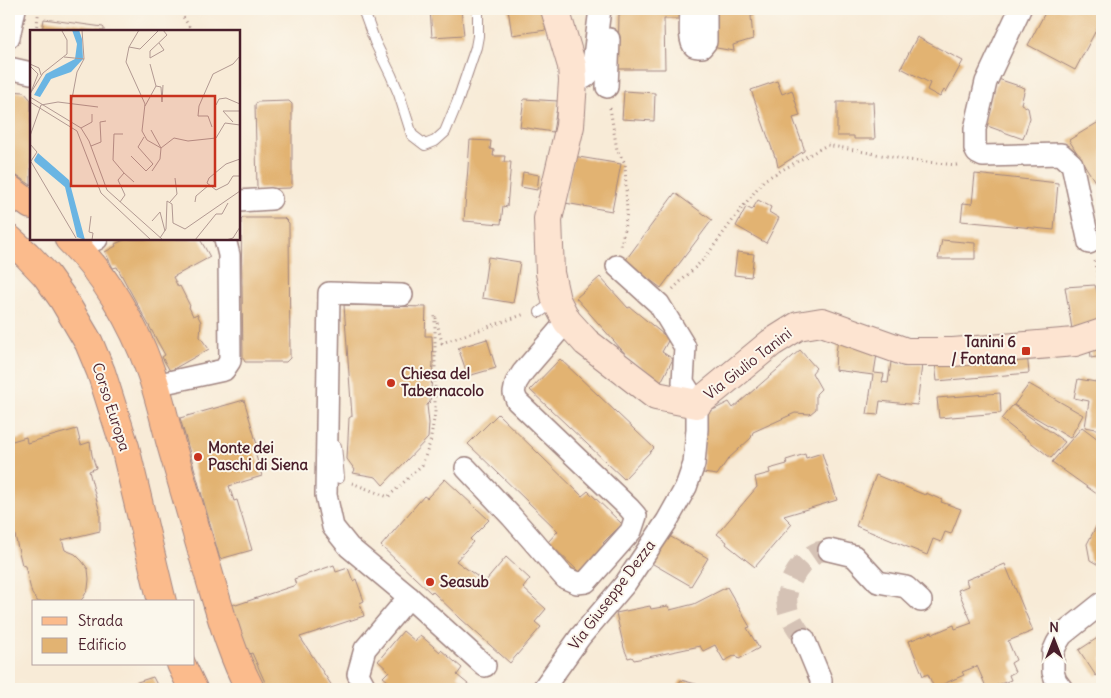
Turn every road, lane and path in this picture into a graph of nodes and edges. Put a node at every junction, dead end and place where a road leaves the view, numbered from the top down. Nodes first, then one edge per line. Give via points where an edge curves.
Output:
1 (15, 9) edge
2 (39, 9) edge
3 (178, 9) edge
4 (364, 9) edge
5 (478, 9) edge
6 (555, 9) edge
7 (600, 9) edge
8 (610, 9) edge
9 (691, 9) edge
10 (706, 9) edge
11 (1020, 9) edge
12 (36, 30) edge
13 (191, 30) edge
14 (9, 37) edge
15 (9, 68) edge
16 (30, 73) edge
17 (573, 81) junction
18 (607, 87) joint
19 (972, 157) junction
20 (9, 189) edge
21 (271, 199) dead end
22 (240, 201) edge
23 (30, 204) edge
24 (9, 239) edge
25 (224, 240) edge
26 (81, 242) edge
27 (1089, 243) joint
28 (617, 266) joint
29 (1102, 290) edge
30 (402, 295) dead end
31 (659, 304) junction
32 (554, 311) junction
33 (1102, 334) edge
34 (328, 368) junction
35 (155, 385) junction
36 (696, 404) junction
37 (466, 468) dead end
38 (339, 478) joint
39 (829, 550) tunnel mouth
40 (409, 597) junction
41 (162, 600) edge
42 (920, 601) dead end
43 (1102, 604) edge
44 (804, 639) tunnel mouth
45 (182, 666) edge
46 (485, 666) dead end
47 (192, 689) edge
48 (250, 689) edge
49 (366, 689) edge
50 (543, 689) edge
51 (821, 689) edge
52 (1062, 689) edge

1 - 14 street
2 - 12 path
3 - 13 path
4 - 5 lane via 412,135 425,145 445,132 457,103 476,47
6 - 17 main road, Via Giulio Tanini via 572,66
7 - 17 street via 591,71 583,80
8 - 18 street
9 - 10 street via 691,38 695,47 702,47 706,42
11 - 19 street via 986,82
15 - 16 street
17 - 32 main road, Via Giulio Tanini via 570,126 548,219
18 - 28 path via 617,150 625,163 627,213
19 - 27 street via 1061,154 1072,164
19 - 31 path via 956,165 827,145 764,180 705,258
20 - 23 main road
21 - 22 street
24 - 41 main road, Corso Europa via 46,275 89,343 125,447
25 - 35 street via 229,255 230,361 224,370
26 - 35 main road via 128,321
27 - 29 path
28 - 31 street, Via Giuseppe Dezza
30 - 34 street via 329,292
31 - 36 street, Via Giuseppe Dezza via 685,347 683,382
32 - 36 main road, Via Giulio Tanini via 586,342 656,396
32 - 37 street via 516,383 514,393 518,401 636,516 631,531 586,582 577,583 565,578
32 - 38 path via 522,314 442,343 434,313 435,412 430,443 422,465 388,497
33 - 36 main road, Via Giulio Tanini via 1075,342 953,352 906,352 822,322 798,326 771,343
34 - 38 lane
34 - 40 street via 326,495 333,527 349,547
35 - 48 main road via 226,634
36 - 50 street, Via Giuseppe Dezza via 694,464 686,487 625,584 580,637
39 - 42 street via 854,556 878,582 906,587
40 - 46 street
40 - 49 street via 365,649 358,674
43 - 52 street via 1062,634 1057,643 1053,652 1053,672
44 - 51 street via 821,680
45 - 47 main road

